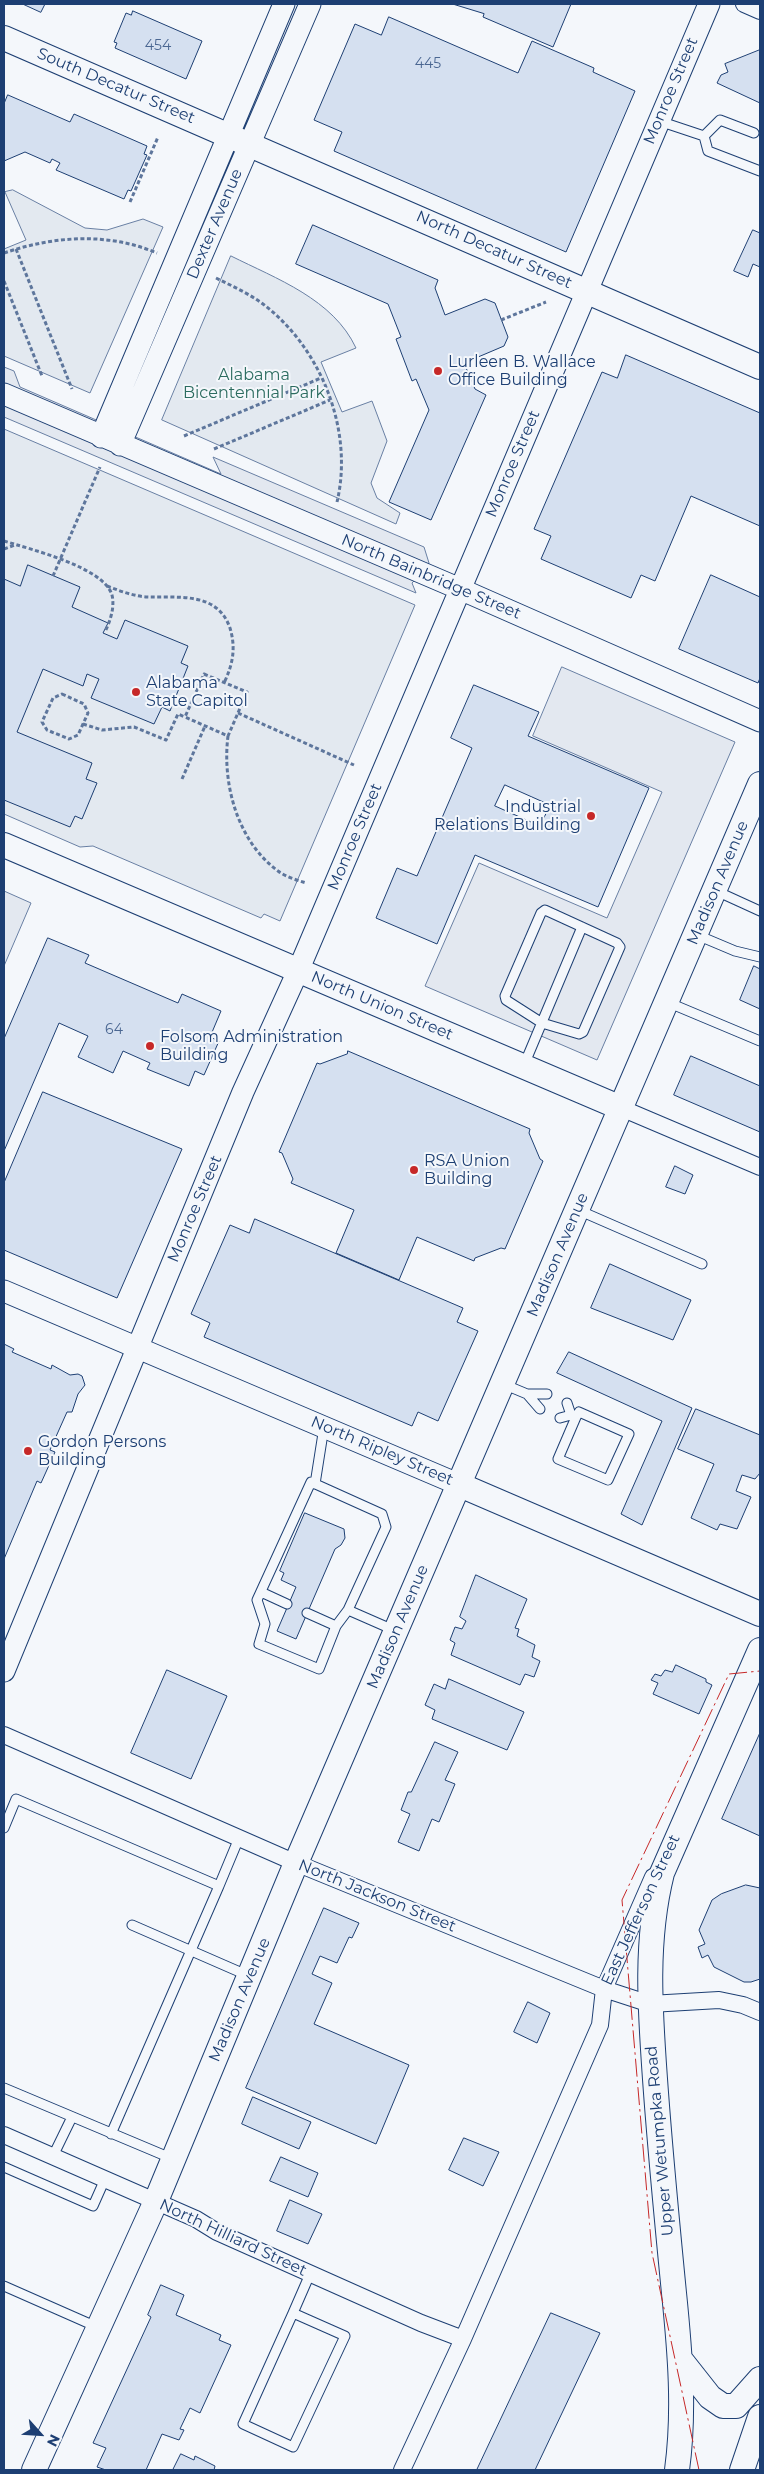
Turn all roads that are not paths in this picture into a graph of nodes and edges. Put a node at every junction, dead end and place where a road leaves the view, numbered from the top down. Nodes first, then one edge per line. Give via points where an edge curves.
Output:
1 (284, 4) edge
2 (310, 4) edge
3 (709, 4) edge
4 (744, 4) edge
5 (760, 11) edge
6 (4, 38) edge
7 (659, 121) junction
8 (754, 133) dead end
9 (704, 136) junction
10 (239, 139) junction
11 (760, 171) edge
12 (587, 290) junction
13 (760, 367) edge
14 (4, 394) edge
15 (110, 441) junction
16 (460, 588) junction
17 (760, 721) edge
18 (760, 784) edge
19 (4, 845) edge
20 (714, 890) junction
21 (760, 911) edge
22 (582, 928) junction
23 (695, 934) junction
24 (760, 957) edge
25 (298, 972) junction
26 (667, 1002) junction
27 (542, 1023) junction
28 (760, 1042) edge
29 (524, 1066) junction
30 (621, 1108) junction
31 (760, 1167) edge
32 (577, 1210) junction
33 (702, 1264) dead end
34 (4, 1291) edge
35 (137, 1348) junction
36 (503, 1384) junction
37 (527, 1394) junction
38 (547, 1394) dead end
39 (567, 1403) dead end
40 (540, 1409) dead end
41 (574, 1416) junction
42 (560, 1418) dead end
43 (324, 1426) junction
44 (315, 1484) junction
45 (460, 1484) junction
46 (260, 1592) junction
47 (287, 1604) dead end
48 (348, 1610) junction
49 (307, 1613) dead end
50 (760, 1614) edge
51 (336, 1626) junction
52 (396, 1631) junction
53 (760, 1650) edge
54 (4, 1670) edge
55 (754, 1678) edge
56 (4, 1736) edge
57 (685, 1817) junction
58 (4, 1828) edge
59 (239, 1838) junction
60 (296, 1863) junction
61 (219, 1886) junction
62 (132, 1925) dead end
63 (191, 1951) junction
64 (250, 1976) junction
65 (604, 1990) junction
66 (650, 2004) junction
67 (760, 2012) edge
68 (4, 2088) edge
69 (72, 2117) junction
70 (111, 2134) junction
71 (4, 2135) edge
72 (53, 2156) junction
73 (173, 2159) junction
74 (4, 2167) edge
75 (105, 2179) junction
76 (156, 2201) junction
77 (310, 2274) junction
78 (4, 2286) edge
79 (294, 2313) junction
80 (98, 2328) junction
81 (463, 2339) junction
82 (680, 2359) junction
83 (760, 2379) edge
84 (760, 2417) edge
85 (34, 2470) edge
86 (402, 2470) edge
87 (677, 2470) edge
88 (742, 2470) edge

1 - 10 street, Dexter Avenue
2 - 10 street, Dexter Avenue
3 - 7 street, Monroe Street
4 - 5 street
6 - 10 main road, South Decatur Street
7 - 9 lane
7 - 12 street, Monroe Street
8 - 9 lane via 720,120
9 - 11 lane via 708,151
10 - 12 main road, North Decatur Street
10 - 15 street, Dexter Avenue
12 - 13 main road, North Decatur Street
12 - 16 street, Monroe Street
14 - 15 street, North Bainbridge Street
15 - 16 street, North Bainbridge Street
16 - 17 street, North Bainbridge Street
16 - 25 street, Monroe Street
18 - 20 main road, Madison Avenue
19 - 25 main road, North Union Street
20 - 21 lane
20 - 23 main road, Madison Avenue
22 - 27 lane
22 - 27 lane via 620,947 584,1032 579,1034
22 - 27 lane via 545,910 541,913 505,996 506,1000
23 - 24 lane via 735,951
23 - 26 main road, Madison Avenue
25 - 29 main road, North Union Street via 329,982
25 - 35 street, Monroe Street via 243,1092
26 - 28 lane
26 - 30 main road, Madison Avenue
27 - 29 lane
29 - 30 main road, North Union Street
30 - 31 street, North Union Street
30 - 32 main road, Madison Avenue
32 - 33 lane
32 - 36 main road, Madison Avenue
34 - 35 street, North Ripley Street
35 - 43 street, North Ripley Street
35 - 54 street, Monroe Street
36 - 37 lane
36 - 45 main road, Madison Avenue
37 - 38 lane
37 - 40 lane
39 - 41 lane
41 - 41 lane via 558,1459 608,1480 629,1434 579,1412
41 - 42 lane
43 - 44 lane
43 - 45 street, North Ripley Street
44 - 46 lane via 311,1482
44 - 48 lane via 382,1514 386,1527
45 - 50 main road, North Ripley Street
45 - 52 main road, Madison Avenue
46 - 47 lane
46 - 51 lane via 257,1600 265,1624 259,1644 319,1669
48 - 51 lane
48 - 52 lane
49 - 51 lane
52 - 60 main road, Madison Avenue
53 - 55 main road, East Jefferson Street
55 - 57 main road, East Jefferson Street
56 - 59 street, North Jackson Street
57 - 65 street, East Jefferson Street via 661,1860
57 - 66 main road, Upper Wetumpka Road via 662,1872 654,1907
58 - 61 lane via 16,1799
59 - 60 street, North Jackson Street
59 - 61 lane
60 - 64 main road, Madison Avenue
60 - 65 street, North Jackson Street
61 - 63 lane
62 - 63 lane
63 - 64 lane
63 - 70 lane
64 - 73 main road, Madison Avenue
65 - 66 street, North Jackson Street
65 - 81 street, East Jefferson Street via 600,2025
66 - 67 street, North Jackson Street via 719,2000
66 - 82 main road, Upper Wetumpka Road
68 - 69 lane
69 - 70 lane
69 - 72 lane
70 - 73 lane
71 - 72 street, North Hilliard Street
72 - 75 street, North Hilliard Street
73 - 76 main road, Madison Avenue
74 - 75 lane via 93,2206
75 - 76 street, North Hilliard Street
76 - 77 street, North Hilliard Street
76 - 80 main road, Madison Avenue
77 - 79 lane
77 - 81 street, North Hilliard Street
78 - 80 lane
79 - 79 lane via 345,2336 293,2447 243,2424
80 - 85 main road, Madison Avenue
81 - 86 street, East Jefferson Street
82 - 83 main road via 710,2397 723,2406 736,2406
82 - 87 main road, Upper Wetumpka Road via 682,2424
84 - 88 main road

